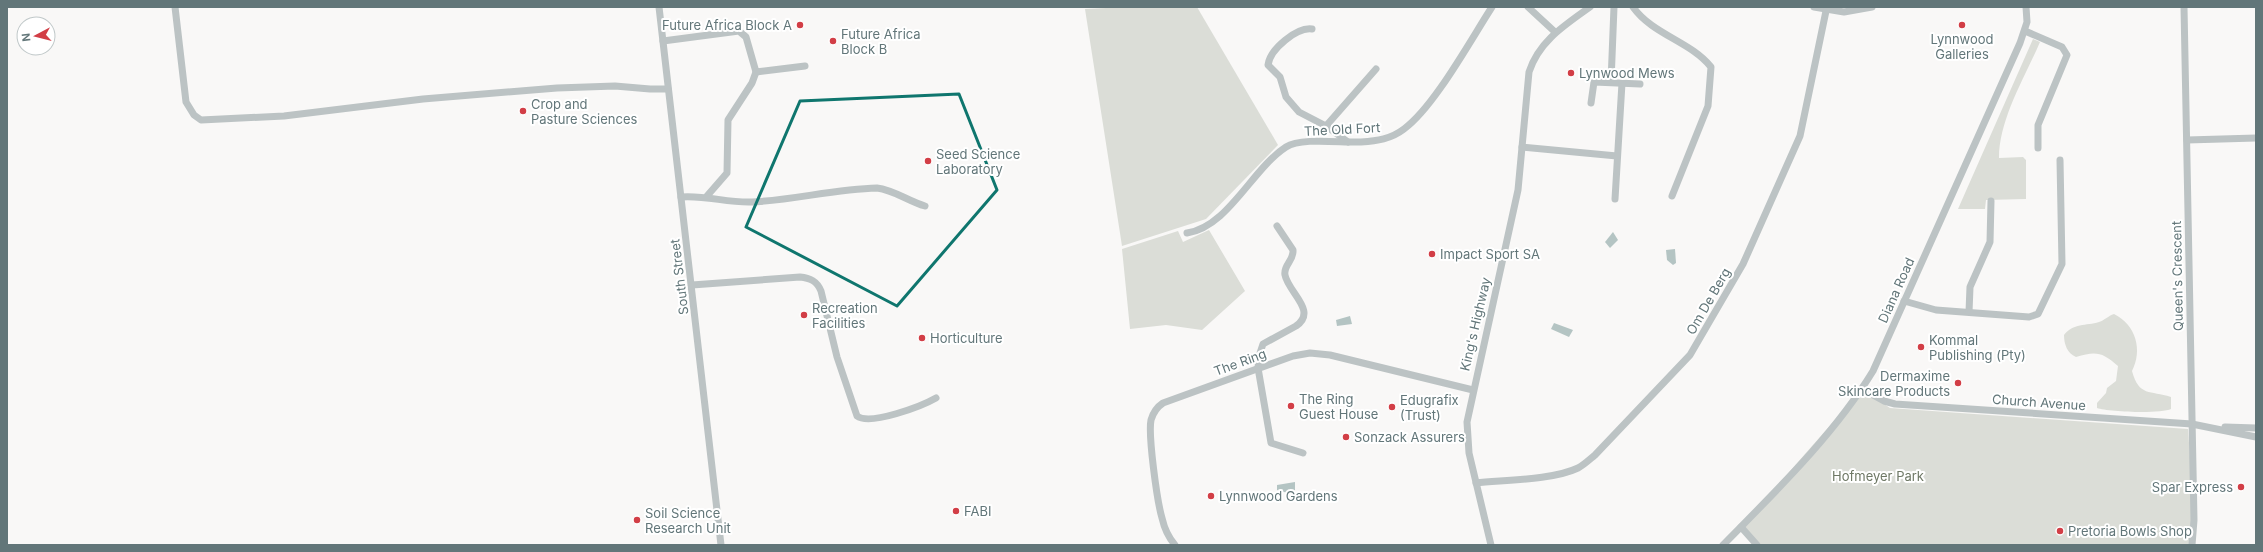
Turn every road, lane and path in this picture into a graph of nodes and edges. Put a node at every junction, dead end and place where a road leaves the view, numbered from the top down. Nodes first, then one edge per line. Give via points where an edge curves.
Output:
1 (175, 7) edge
2 (659, 7) edge
3 (1492, 7) edge
4 (1528, 7) edge
5 (1590, 7) edge
6 (1614, 7) edge
7 (1633, 7) edge
8 (1814, 7) edge
9 (1872, 7) edge
10 (2026, 7) edge
11 (2184, 7) edge
12 (1826, 11) junction
13 (1312, 29) dead end
14 (2025, 31) junction
15 (1555, 32) junction
16 (663, 40) junction
17 (805, 66) dead end
18 (1376, 68) dead end
19 (756, 72) junction
20 (1611, 82) junction
21 (1622, 83) junction
22 (1640, 84) dead end
23 (668, 89) junction
24 (1591, 103) dead end
25 (1326, 126) junction
26 (2256, 138) edge
27 (2187, 140) junction
28 (1348, 142) junction
29 (1522, 147) junction
30 (2038, 148) dead end
31 (1617, 156) junction
32 (2060, 160) dead end
33 (707, 196) junction
34 (1672, 196) dead end
35 (682, 197) junction
36 (1615, 199) dead end
37 (1991, 201) dead end
38 (925, 206) dead end
39 (1277, 226) dead end
40 (1187, 233) dead end
41 (692, 285) junction
42 (1904, 301) junction
43 (1969, 312) junction
44 (1258, 368) junction
45 (1862, 389) junction
46 (1473, 390) junction
47 (936, 398) dead end
48 (2192, 424) junction
49 (2218, 428) junction
50 (2256, 428) edge
51 (2256, 437) edge
52 (1303, 453) dead end
53 (1476, 483) junction
54 (1488, 527) junction
55 (1741, 527) junction
56 (721, 545) edge
57 (1175, 545) edge
58 (1491, 545) edge
59 (1495, 545) edge
60 (1723, 545) edge
61 (1757, 545) edge
62 (2192, 545) edge

1 - 23 street via 186,102 194,116 201,120 284,116 423,99 557,88 615,86 650,90
2 - 16 street, South Street
3 - 28 street, The Old Fort via 1442,84 1415,120 1403,130 1383,140
4 - 15 street
5 - 15 street, King's Highway
6 - 20 street
7 - 34 street via 1645,22 1699,56 1711,67 1708,106
8 - 12 street
9 - 12 street via 1844,12
10 - 14 street, Diana Road
11 - 27 street, Queen's Crescent
12 - 53 street, Om De Berg via 1800,136 1746,260 1690,355 1582,466 1562,473
13 - 25 street via 1306,28 1295,33 1280,46 1268,65 1280,77 1289,102 1304,116
14 - 30 street via 2062,47 2067,56 2038,125
14 - 42 street, Diana Road
15 - 29 street, King's Highway via 1539,50 1529,72
16 - 19 street via 736,30 742,32 746,37
16 - 23 street, South Street
17 - 19 street
18 - 25 street
19 - 33 street via 752,83 728,120 727,172
20 - 21 street
20 - 24 street via 1594,82
21 - 22 street
21 - 31 street
23 - 35 street, South Street
25 - 28 street
26 - 27 street
27 - 48 street, Queen's Crescent
28 - 40 street, The Old Fort via 1305,143 1286,147 1217,217 1202,230
29 - 31 street
29 - 46 street, King's Highway via 1518,190
31 - 36 street
32 - 43 street via 2062,264 2040,311 2029,317
33 - 35 street
33 - 38 street via 753,202 877,188
35 - 41 street, South Street
37 - 43 street via 1990,240 1970,288
39 - 44 street via 1293,250 1294,255 1286,266 1285,275 1302,305 1303,317 1301,323 1263,344
41 - 47 street via 800,277 810,279 821,291 837,357 857,416 865,419 907,411
41 - 56 street, South Street
42 - 43 street via 1931,309
42 - 45 street, Diana Road via 1873,371
44 - 46 street, The Ring via 1293,356 1319,353
44 - 52 street via 1272,445
44 - 57 street, The Ring via 1167,401 1153,414 1151,434 1160,510 1166,530
45 - 48 street, Church Avenue via 1895,404
45 - 55 street, Diana Road via 1824,436
46 - 53 street, King's Highway via 1467,429
48 - 49 street, Church Avenue
48 - 62 street, Queen's Crescent
49 - 50 street, Church Avenue
49 - 51 street, Church Avenue
53 - 54 street, King's Highway
54 - 58 street, King's Highway
54 - 59 street, King's Highway
55 - 60 street, Diana Road
55 - 61 street

